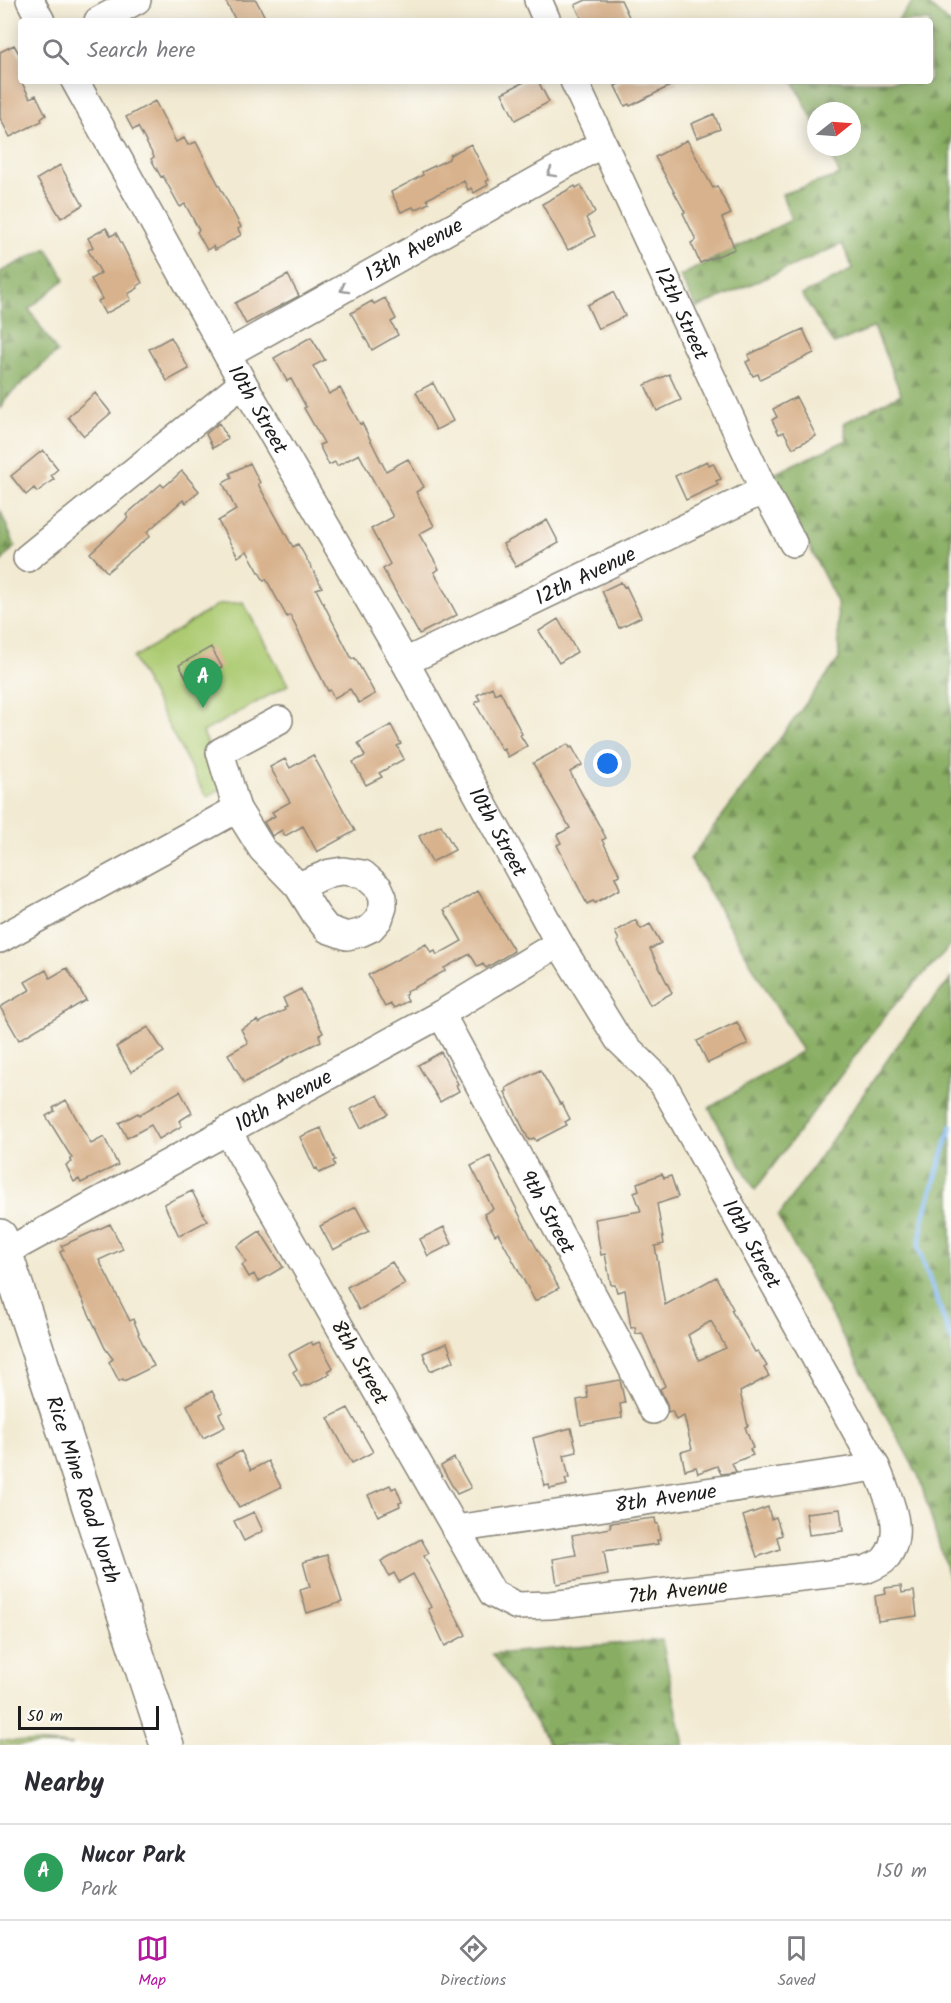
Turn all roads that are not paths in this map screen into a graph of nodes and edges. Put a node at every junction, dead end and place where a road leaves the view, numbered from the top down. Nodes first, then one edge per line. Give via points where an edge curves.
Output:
1 (30, 0) edge
2 (137, 0) edge
3 (538, 0) edge
4 (39, 18) edge
5 (104, 18) edge
6 (546, 18) edge
7 (77, 84) edge
8 (575, 84) edge
9 (602, 144) junction
10 (227, 354) junction
11 (243, 383) junction
12 (764, 489) junction
13 (793, 543) dead end
14 (27, 558) dead end
15 (405, 662) junction
16 (279, 720) dead end
17 (237, 809) junction
18 (298, 886) dead end
19 (0, 939) edge
20 (559, 943) junction
21 (441, 1014) junction
22 (227, 1130) junction
23 (3, 1244) edge
24 (653, 1410) dead end
25 (876, 1467) junction
26 (456, 1529) junction
27 (865, 1570) joint
28 (493, 1594) joint
29 (167, 1745) edge

1 - 4 street
2 - 5 street
3 - 6 street
7 - 10 street, 10th Street
8 - 9 street, 12th Street
9 -> 10 street, 13th Avenue
9 - 12 street, 12th Street
10 - 11 street, 10th Street
11 - 14 street
11 - 15 street, 10th Street
12 - 13 street, 12th Street
12 - 15 street, 12th Avenue
15 - 20 street, 10th Street
16 - 17 street via 220,753
17 - 18 street via 262,849
17 - 19 street
20 - 21 street, 10th Avenue
20 - 25 street, 10th Street via 618,1039 662,1082
21 - 22 street, 10th Avenue
21 - 24 street, 9th Street
22 - 23 street, 10th Avenue
22 - 26 street, 8th Street
23 - 29 main road, Rice Mine Road North
25 - 26 street, 8th Avenue
25 - 27 street, 10th Street via 895,1516 895,1539 885,1560
26 - 28 street, 8th Street
27 - 28 street, 7th Avenue via 550,1605 517,1606

